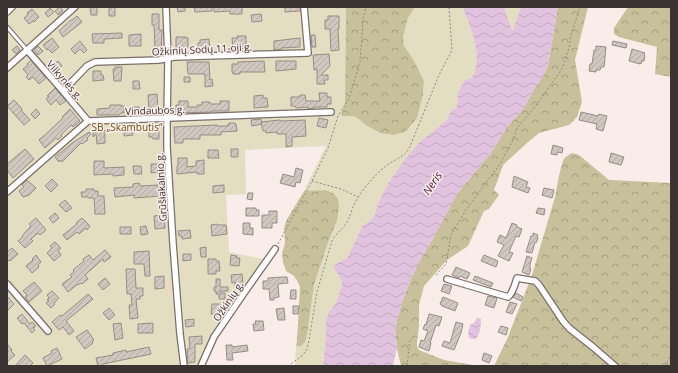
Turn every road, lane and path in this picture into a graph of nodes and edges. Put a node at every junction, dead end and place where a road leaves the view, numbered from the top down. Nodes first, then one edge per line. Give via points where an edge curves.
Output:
1 (12, 7) edge
2 (75, 7) edge
3 (166, 7) edge
4 (304, 7) edge
5 (366, 7) edge
6 (449, 7) edge
7 (580, 7) edge
8 (7, 12) edge
9 (7, 27) edge
10 (27, 50) junction
11 (168, 59) junction
12 (7, 68) edge
13 (63, 90) junction
14 (331, 112) dead end
15 (167, 119) junction
16 (88, 122) junction
17 (312, 181) junction
18 (7, 192) edge
19 (359, 197) junction
20 (275, 249) joint
21 (436, 276) dead end
22 (447, 279) dead end
23 (7, 284) edge
24 (48, 331) dead end
25 (410, 340) dead end
26 (671, 355) edge
27 (184, 366) edge
28 (200, 366) edge
29 (288, 366) edge
30 (407, 366) edge
31 (615, 366) edge
32 (665, 366) edge

1 - 8 street
2 - 10 street
3 - 11 street, Grūšiakalnio g.
4 - 11 street, Ožkinių Sodų 11-oji g. via 308,53
5 - 17 path via 357,73 347,102 338,116 328,148
6 - 19 path via 452,50 409,149 406,154 384,167
7 - 21 path via 562,68 517,128 500,164 466,210 451,235 446,264
9 - 10 lane
10 - 12 street
10 - 13 street, Vilkynės g.
11 - 13 street, Ožkinių Sodų 11-oji g. via 91,63
11 - 15 street, Grūšiakalnio g.
13 - 16 street, Vilkynės g.
14 - 15 street, Vindaubos g.
15 - 16 street, Vindaubos g.
15 - 27 street, Grūšiakalnio g. via 173,244
16 - 18 street
17 - 19 path
17 - 20 path
19 - 29 path via 346,223 332,241 317,292 307,349
20 - 28 street, Ožkinių g. via 214,338
22 - 31 street via 508,297 517,278 535,281 569,328
23 - 24 street
25 - 30 path
26 - 32 path

